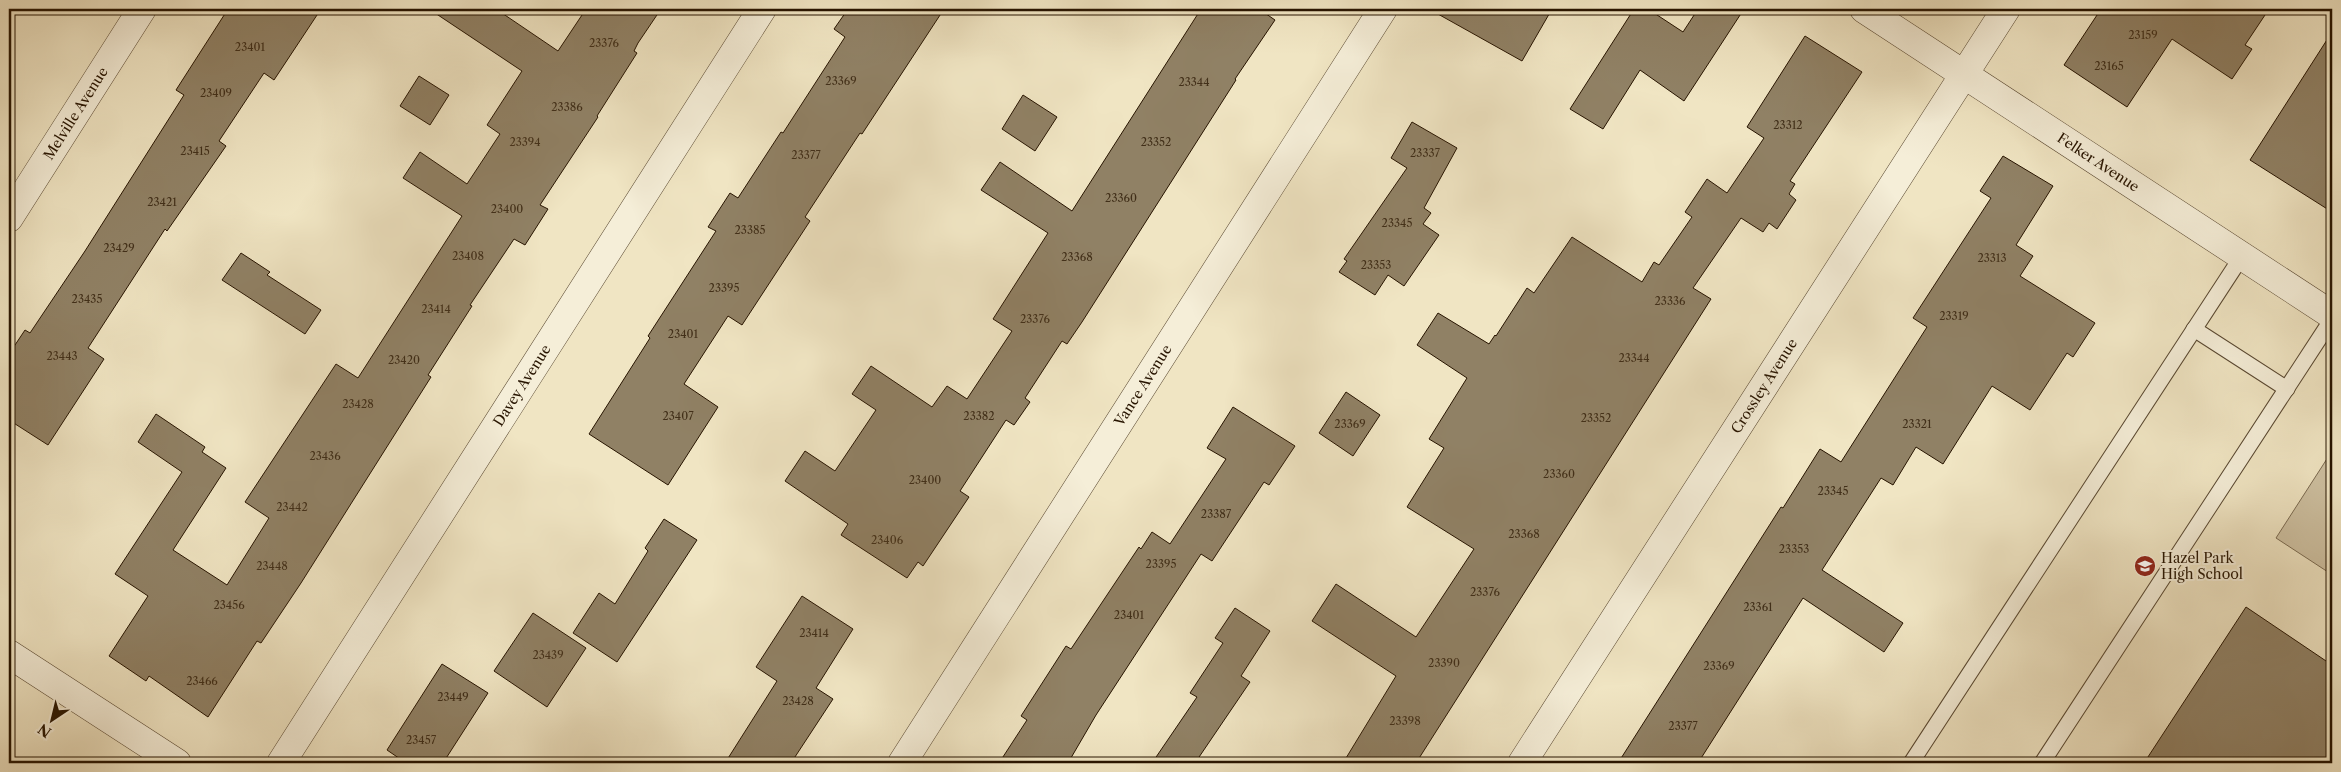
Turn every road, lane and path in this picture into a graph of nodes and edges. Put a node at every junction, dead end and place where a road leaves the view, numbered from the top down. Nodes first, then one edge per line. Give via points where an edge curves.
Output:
1 (142, 9) edge
2 (762, 9) edge
3 (1383, 9) edge
4 (1864, 9) edge
5 (2006, 9) edge
6 (1963, 74) junction
7 (9, 218) edge
8 (2242, 256) junction
9 (2332, 317) edge
10 (2194, 330) junction
11 (2288, 389) junction
12 (9, 654) edge
13 (176, 763) edge
14 (281, 763) edge
15 (902, 763) edge
16 (1522, 763) edge
17 (1911, 763) edge
18 (2042, 763) edge

1 - 7 street, Melville Avenue
2 - 14 street, Davey Avenue
3 - 15 street, Vance Avenue
4 - 6 street, Felker Avenue
5 - 6 street, Crossley Avenue
6 - 8 street, Felker Avenue
6 - 16 street, Crossley Avenue
8 - 9 street, Felker Avenue
8 - 10 lane
9 - 11 lane
10 - 11 lane
10 - 17 lane
11 - 18 lane
12 - 13 street

